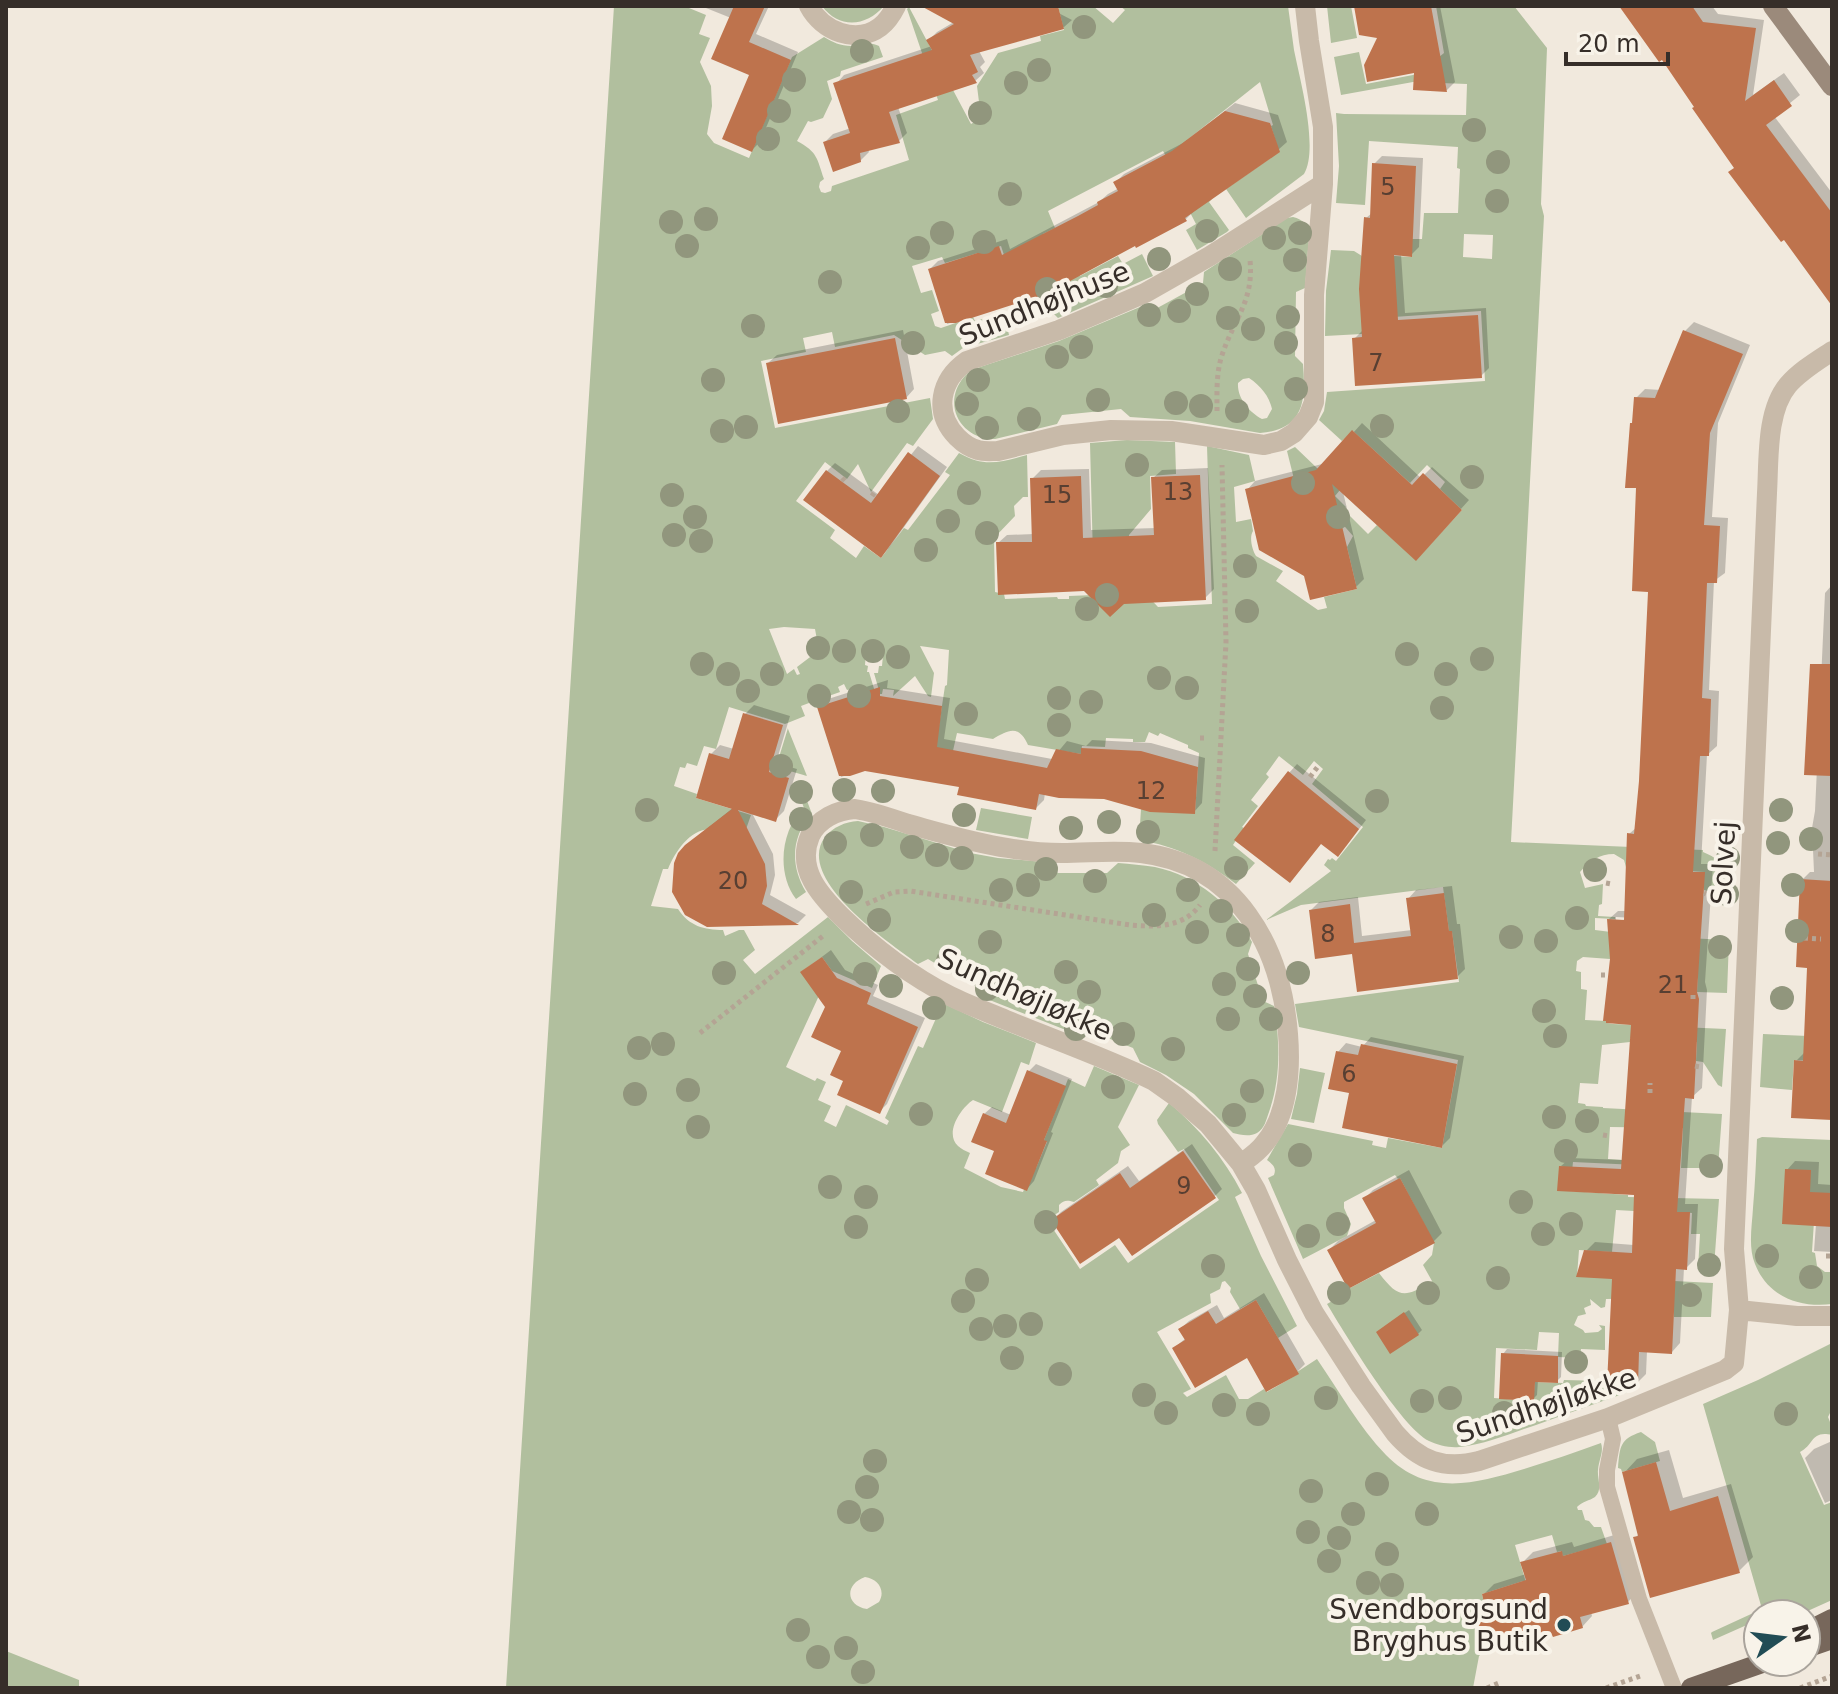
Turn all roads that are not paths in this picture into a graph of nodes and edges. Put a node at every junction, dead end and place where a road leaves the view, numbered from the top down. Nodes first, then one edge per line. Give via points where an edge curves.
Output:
1 (809, 6) edge
2 (896, 6) edge
3 (1305, 6) edge
4 (1773, 6) edge
5 (1832, 86) edge
6 (1323, 184) junction
7 (1832, 351) edge
8 (1241, 1164) junction
9 (1739, 1310) junction
10 (1832, 1316) edge
11 (1608, 1418) junction
12 (1742, 1664) edge
13 (1742, 1670) edge
14 (1699, 1685) edge
15 (1674, 1688) edge

1 - 2 street via 828,28 849,35 876,30
3 - 6 street, Sundhøjhuse via 1323,127
4 - 5 street
6 - 6 street, Sundhøjhuse via 1314,295 1315,394 1312,409 1294,433 1272,444 1256,444 1171,431 1111,430 998,451 963,443 950,429 942,396 951,376 967,361 1129,301
7 - 9 street, Solvej via 1788,385 1772,425 1734,1249
8 - 8 street, Sundhøjløkke via 1265,1144 1277,1124 1287,1085 1288,1027 1279,980 1262,936 1238,902 1212,880 1148,854 1010,849 862,810 844,810 813,831 806,854 812,882 890,959 950,996 1163,1087 1208,1124
8 - 11 street, Sundhøjløkke via 1327,1335 1395,1433 1415,1452 1459,1465
9 - 10 street
9 - 11 street, Sundhøjløkke via 1732,1367
11 - 15 lane via 1613,1439 1607,1487 1639,1599
12 - 14 main road
13 - 14 main road

